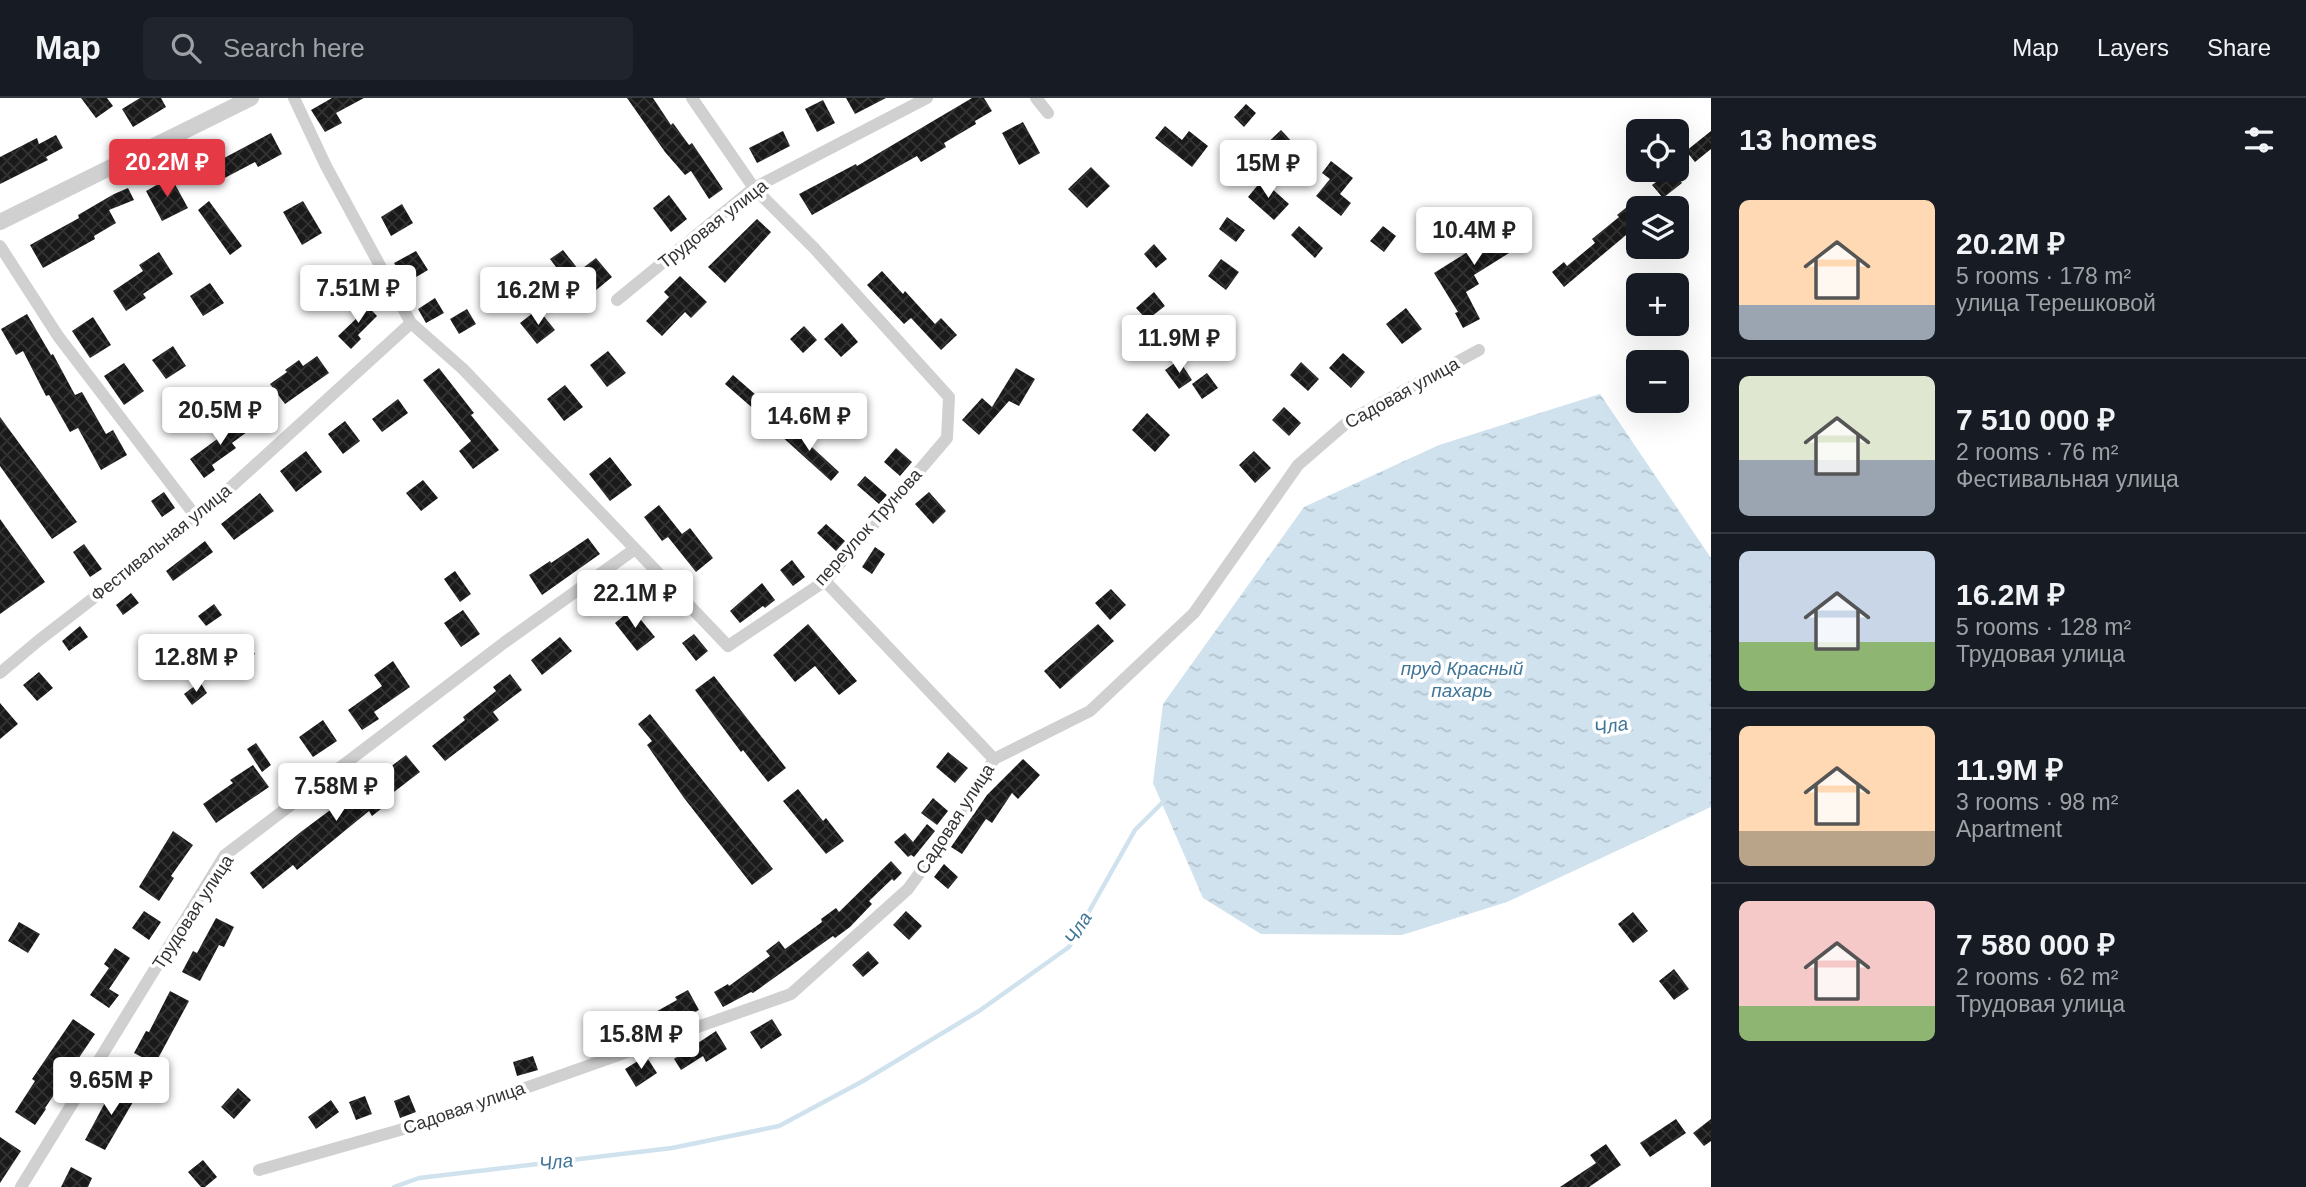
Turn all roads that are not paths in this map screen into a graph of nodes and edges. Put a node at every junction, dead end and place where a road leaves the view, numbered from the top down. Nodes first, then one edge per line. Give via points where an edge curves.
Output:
1 (251, 98) edge
2 (295, 98) edge
3 (692, 98) edge
4 (927, 98) edge
5 (1036, 98) edge
6 (1048, 113) dead end
7 (754, 188) junction
8 (0, 222) edge
9 (0, 246) edge
10 (617, 300) dead end
11 (411, 323) junction
12 (1479, 350) dead end
13 (197, 518) junction
14 (635, 549) junction
15 (825, 581) junction
16 (0, 673) edge
17 (994, 759) junction
18 (259, 1170) dead end
19 (21, 1187) edge

1 - 8 street
2 - 11 street, переулок Трунова via 326,166
3 - 7 street, переулок Трунова
4 - 7 street, Трудовая улица
5 - 6 street
7 - 10 street, Трудовая улица
7 - 15 street, переулок Трунова via 949,397 947,438
9 - 13 street via 58,336
11 - 13 street, Фестивальная улица
11 - 14 street, переулок Трунова via 463,369
12 - 17 street, Садовая улица via 1336,431 1298,465 1194,613 1090,711
13 - 16 street, Фестивальная улица
14 - 15 street, переулок Трунова via 728,646
14 - 19 street, Трудовая улица via 225,855
15 - 17 street
17 - 18 street, Садовая улица via 908,890 791,994 435,1120

